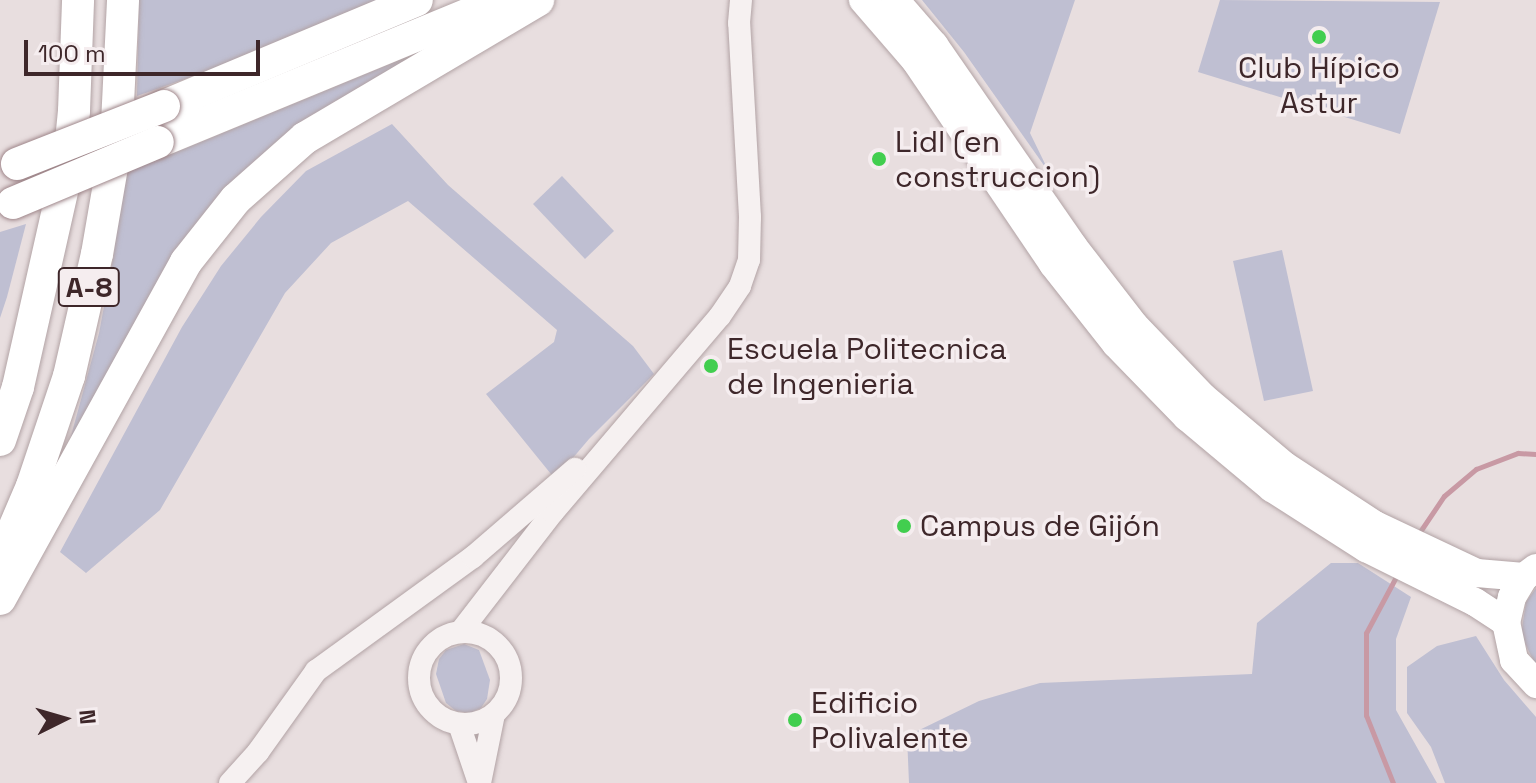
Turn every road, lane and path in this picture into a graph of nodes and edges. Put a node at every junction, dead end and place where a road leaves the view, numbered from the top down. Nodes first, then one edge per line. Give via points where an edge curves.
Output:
1 (78, 0) edge
2 (123, 0) edge
3 (417, 0) edge
4 (502, 0) edge
5 (538, 0) edge
6 (732, 0) edge
7 (741, 0) edge
8 (863, 0) edge
9 (895, 0) edge
10 (739, 23) junction
11 (9, 167) edge
12 (6, 205) edge
13 (56, 211) junction
14 (0, 369) edge
15 (647, 403) junction
16 (0, 440) edge
17 (553, 512) junction
18 (510, 525) junction
19 (1370, 537) junction
20 (0, 561) edge
21 (510, 567) junction
22 (1530, 573) edge
23 (1448, 576) junction
24 (0, 599) edge
25 (1506, 622) junction
26 (461, 631) junction
27 (484, 636) junction
28 (1536, 684) edge
29 (494, 714) junction
30 (459, 724) junction
31 (230, 783) edge
32 (479, 783) edge

1 - 13 highway, A-8 via 69,161
2 - 20 highway, A-8 via 116,144 97,254 69,376
3 - 11 highway, bridge
4 - 12 highway, bridge
5 - 24 highway via 305,138 236,199 186,262
6 - 10 street
7 - 10 street
8 - 19 main road via 915,60 1053,264 1116,344 1187,417 1272,488
9 - 19 main road via 934,45 1134,325 1203,397
10 - 15 street via 749,260 720,316
13 - 14 highway
13 - 16 highway, A-8 via 18,387
15 - 17 street
15 - 18 street via 626,413 571,473
17 - 18 street via 531,513
17 - 21 street
18 - 31 street via 316,671
19 - 23 main road
21 - 26 street
21 - 27 street via 484,617
22 - 23 main road
22 - 25 main road via 1512,597
23 - 25 main road
25 - 28 main road via 1514,660
26 - 27 street
26 - 30 street via 429,648 418,682 436,714
27 - 29 street via 506,657 511,673 509,689
29 - 30 street
29 - 32 street
30 - 32 street

